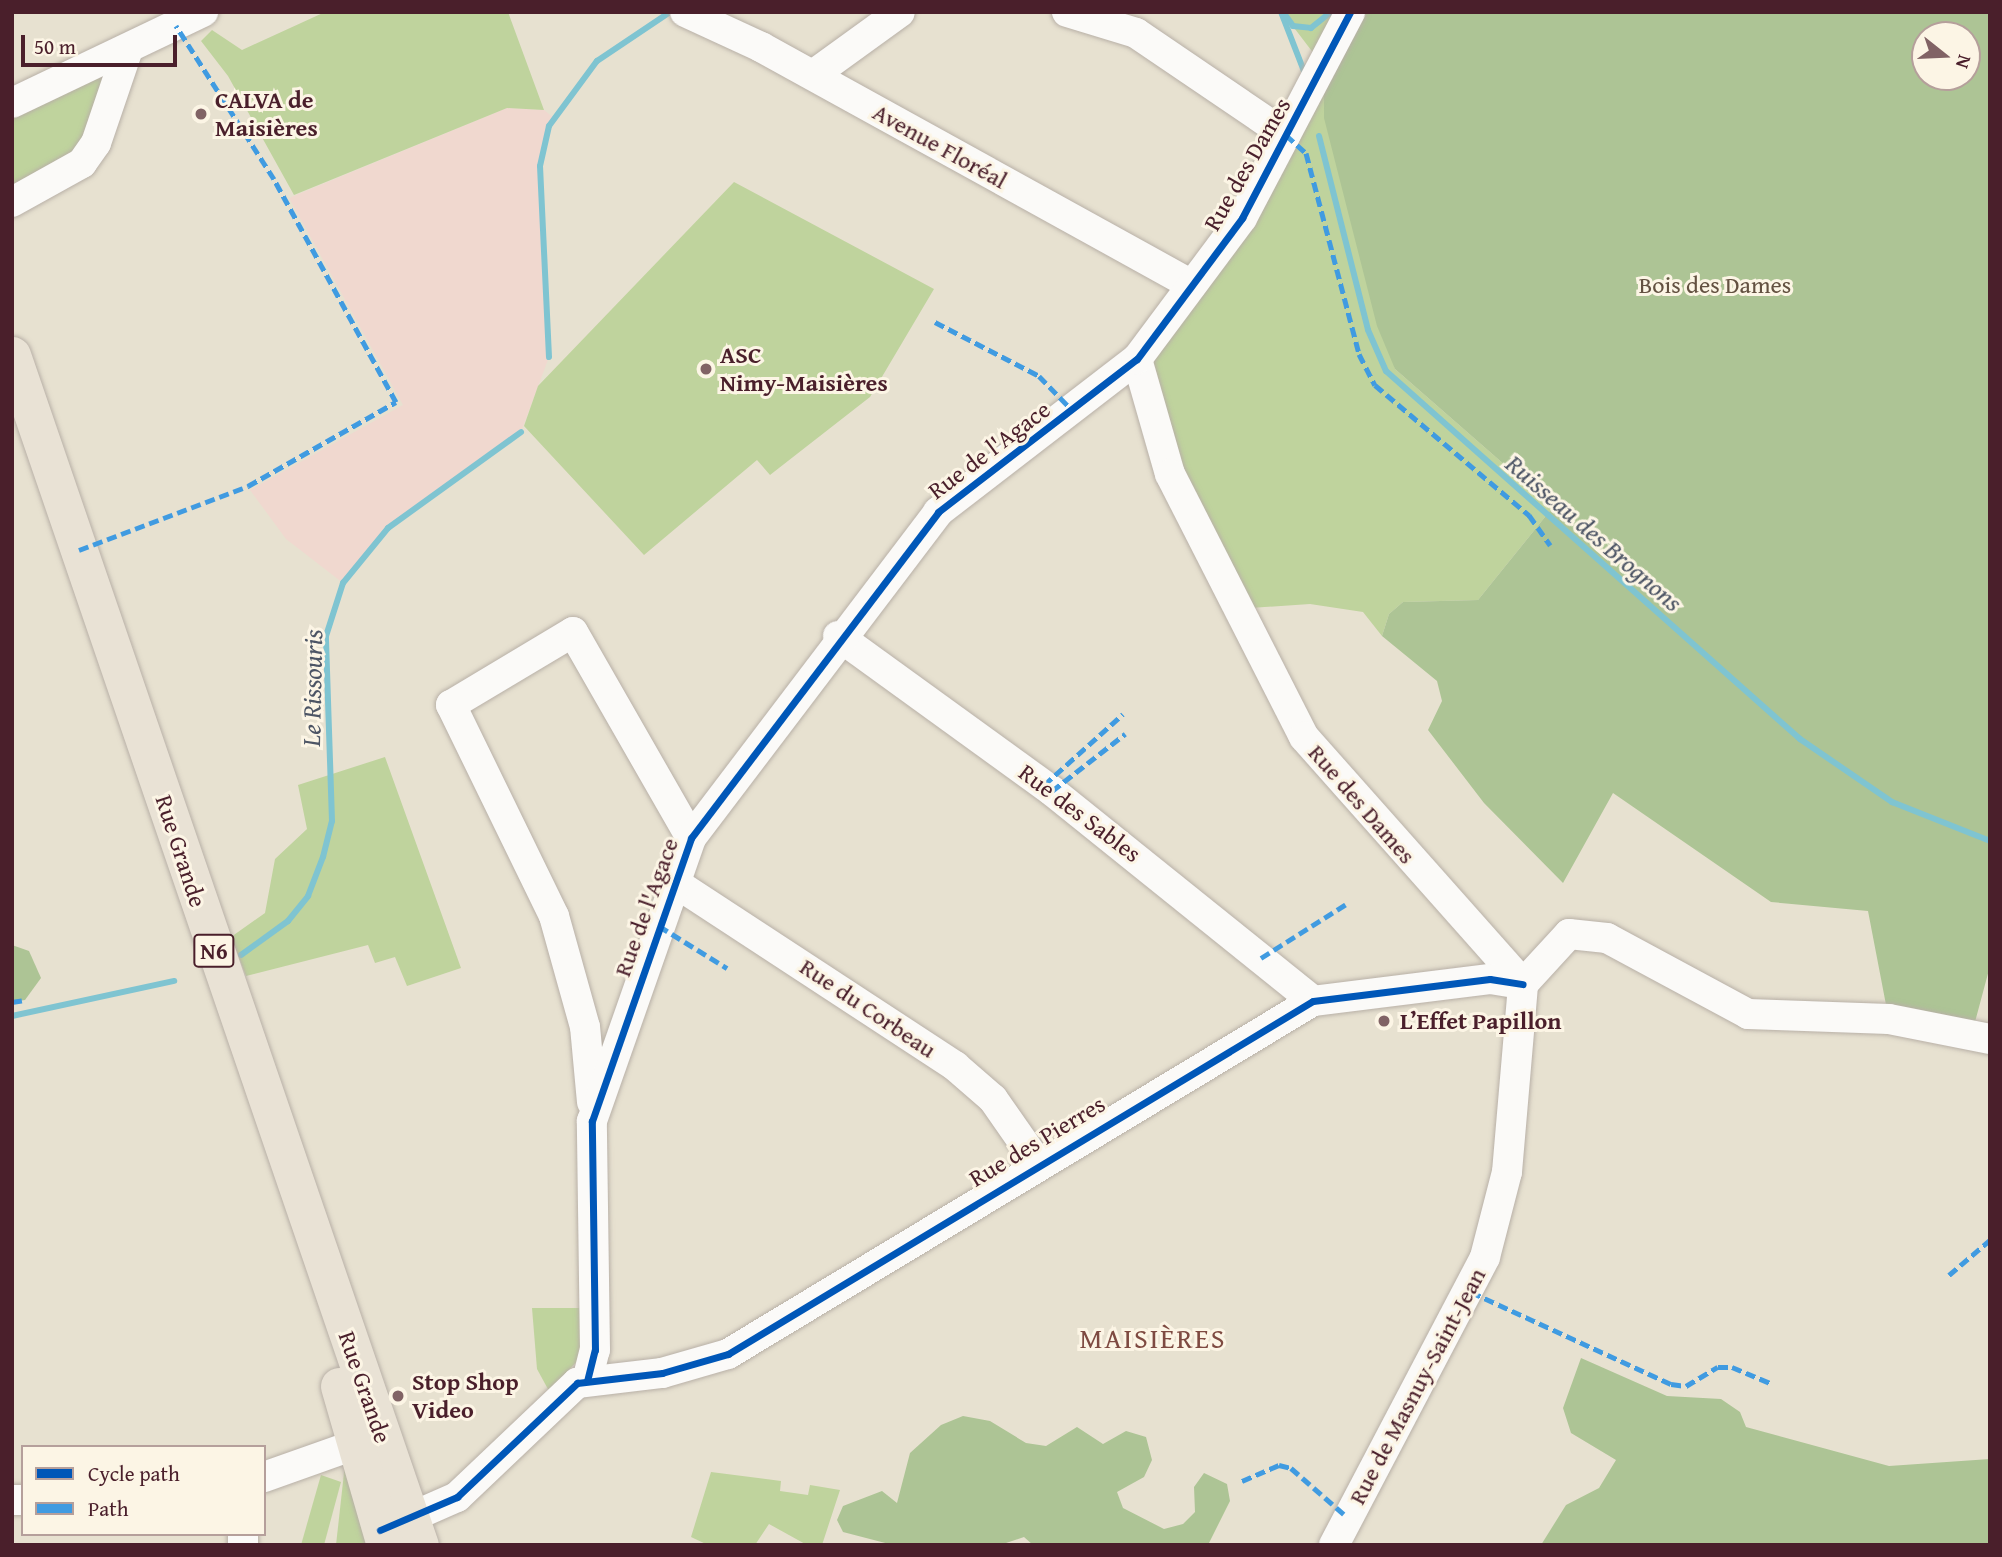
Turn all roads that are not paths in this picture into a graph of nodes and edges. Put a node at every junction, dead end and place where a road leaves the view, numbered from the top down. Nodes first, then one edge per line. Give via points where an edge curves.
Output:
1 (203, 12) edge
2 (900, 12) edge
3 (1067, 12) edge
4 (1350, 12) edge
5 (686, 14) edge
6 (127, 52) junction
7 (813, 75) junction
8 (12, 103) edge
9 (1286, 135) junction
10 (12, 202) edge
11 (1192, 285) junction
12 (12, 355) edge
13 (1137, 359) junction
14 (12, 428) edge
15 (838, 636) junction
16 (691, 838) junction
17 (674, 882) junction
18 (1523, 984) junction
19 (1314, 1002) junction
20 (1990, 1039) edge
21 (592, 1121) junction
22 (1037, 1162) junction
23 (587, 1381) junction
24 (357, 1444) junction
25 (266, 1476) edge
26 (399, 1534) edge
27 (1335, 1545) edge

1 - 6 street
2 - 7 street
3 - 9 street via 1136,33
4 - 9 street, Rue des Dames
5 - 7 street, Avenue Floréal
6 - 8 street
6 - 10 street via 96,143 82,163
7 - 11 street, Avenue Floréal
9 - 11 street, Rue des Dames via 1242,218
11 - 13 street, Rue des Dames
12 - 26 main road, Rue Grande / N6
13 - 15 street, Rue de l'Agace via 938,512
13 - 18 street, Rue des Dames via 1170,474 1304,737
14 - 24 main road, Rue Grande / N6
15 - 16 street, Rue de l'Agace
15 - 19 street, Rue des Sables via 1052,791
16 - 17 street, Rue de l'Agace
16 - 21 street, Rue de l'Agace via 573,632 452,705 554,916 585,1027
17 - 21 street, Rue de l'Agace
17 - 22 street, Rue du Corbeau via 955,1066 993,1099
18 - 19 street, Rue des Pierres via 1490,979
18 - 20 street via 1544,954 1580,931 1607,938 1748,1014 1889,1019
18 - 27 street, Rue de Masnuy-Saint-Jean via 1507,1172 1485,1257
19 - 22 street, Rue des Pierres
21 - 23 street, Rue de l'Agace via 595,1350
22 - 23 street, Rue des Pierres via 728,1354 662,1373
23 - 26 street via 566,1390 457,1497
24 - 25 street
24 - 26 main road, Rue Grande / N6

